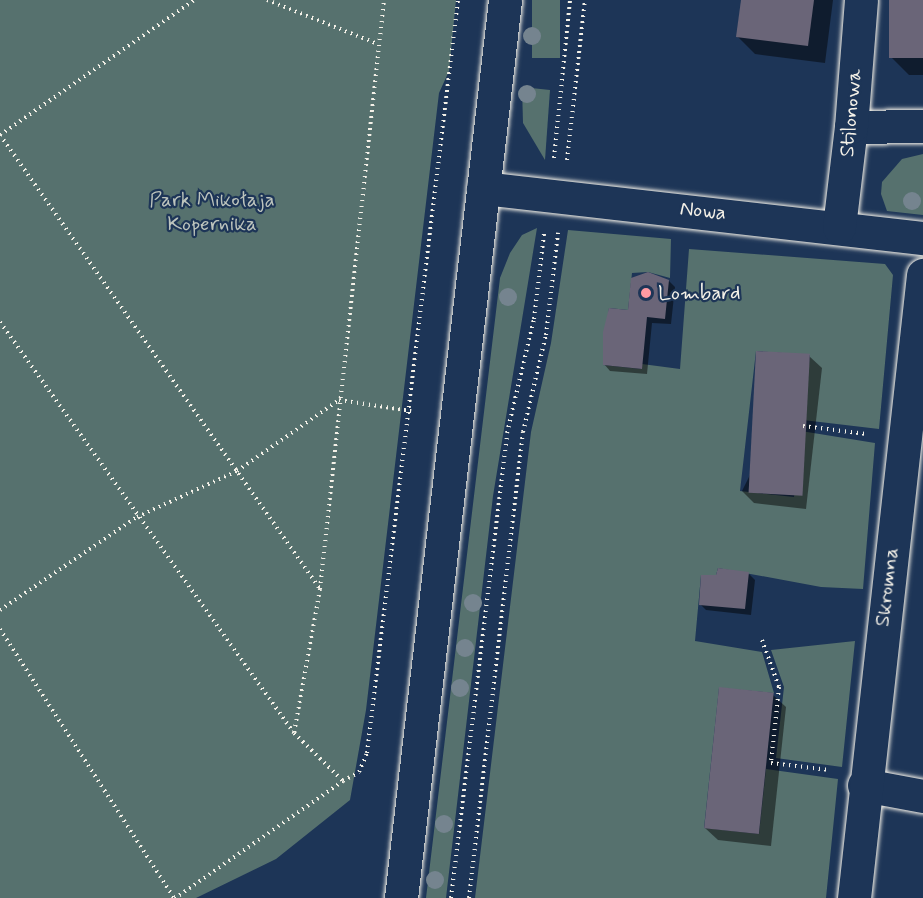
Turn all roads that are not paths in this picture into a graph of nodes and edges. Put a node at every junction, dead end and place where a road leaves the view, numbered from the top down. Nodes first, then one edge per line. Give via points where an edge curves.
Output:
1 (505, 0) edge
2 (861, 0) edge
3 (923, 126) edge
4 (851, 127) junction
5 (483, 188) junction
6 (839, 227) junction
7 (923, 238) edge
8 (923, 275) edge
9 (852, 778) junction
10 (923, 796) edge
11 (401, 898) edge
12 (854, 898) edge

1 - 5 street
2 - 4 street, Stilonowa
3 - 4 street
4 - 6 street, Stilonowa
5 - 6 street, Nowa
5 - 11 street
6 - 7 street, Nowa
8 - 9 street, Skromna
9 - 10 street
9 - 12 street, Skromna

